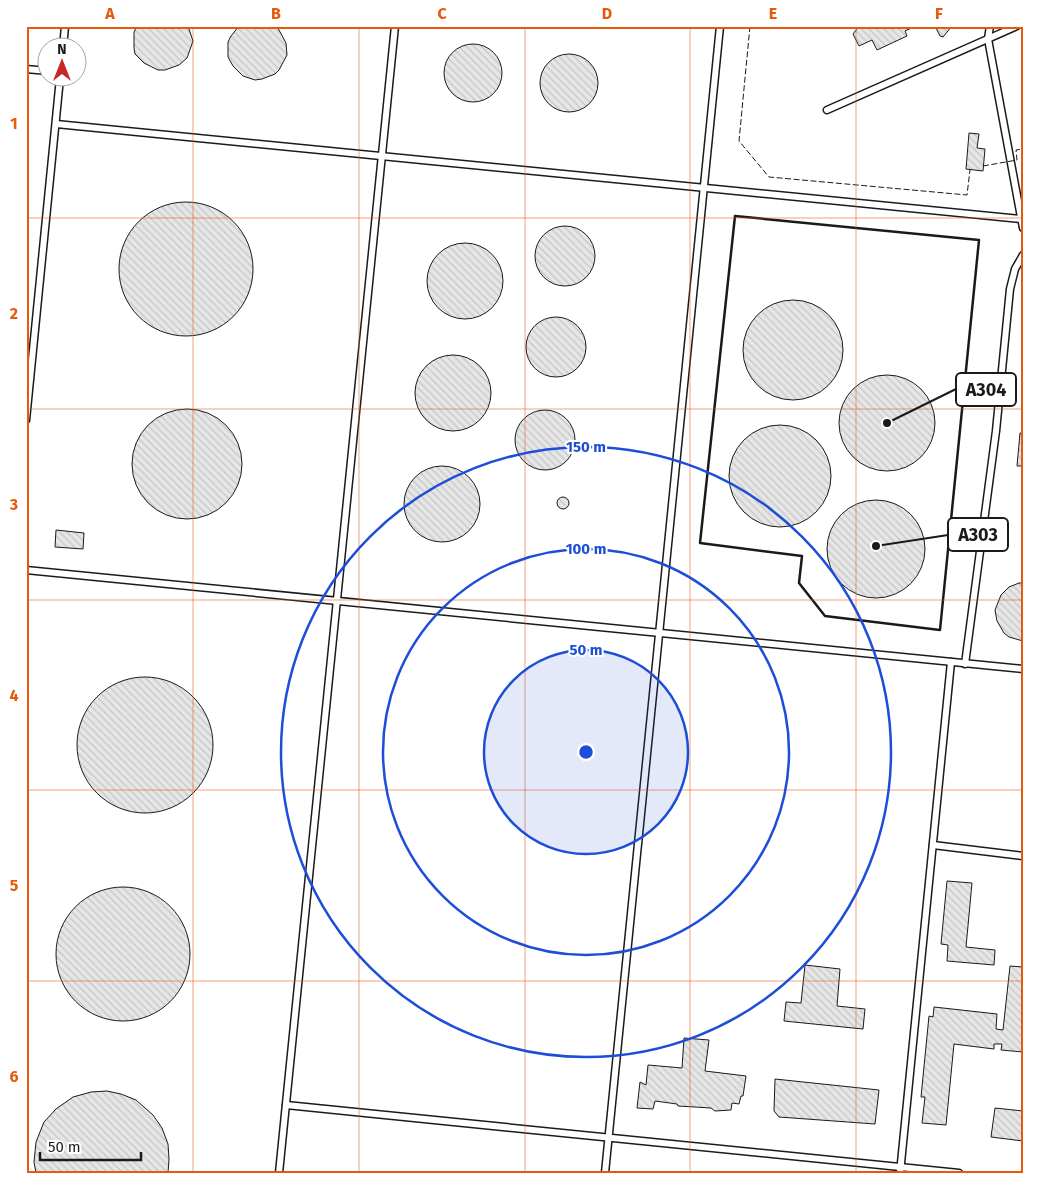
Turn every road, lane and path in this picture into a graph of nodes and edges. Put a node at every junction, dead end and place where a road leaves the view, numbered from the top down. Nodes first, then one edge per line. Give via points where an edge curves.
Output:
1 (395, 26) edge
2 (720, 26) edge
3 (990, 26) edge
4 (1017, 26) edge
5 (988, 39) junction
6 (59, 88) edge
7 (827, 110) dead end
8 (56, 124) junction
9 (382, 154) junction
10 (704, 188) junction
11 (1021, 219) junction
12 (1023, 228) edge
13 (1023, 255) edge
14 (26, 420) edge
15 (26, 570) edge
16 (337, 600) junction
17 (660, 634) junction
18 (951, 662) junction
19 (965, 664) junction
20 (1023, 669) edge
21 (933, 845) junction
22 (1023, 856) edge
23 (286, 1105) junction
24 (609, 1138) junction
25 (900, 1170) edge
26 (279, 1173) edge
27 (606, 1173) edge
28 (959, 1173) edge

1 - 9 lane
2 - 10 lane
3 - 5 lane
4 - 5 lane
5 - 7 lane
5 - 11 lane
6 - 8 lane
8 - 9 lane
8 - 14 lane
9 - 10 lane
9 - 16 lane
10 - 11 lane
10 - 17 lane
11 - 12 lane
13 - 19 lane via 1010,288 996,431
15 - 16 lane
16 - 17 lane
16 - 23 lane
17 - 18 lane
17 - 24 lane
18 - 19 lane
18 - 21 lane
19 - 20 lane
21 - 22 lane
21 - 25 lane
23 - 24 lane
23 - 26 lane
24 - 25 lane
24 - 27 lane
25 - 28 lane

